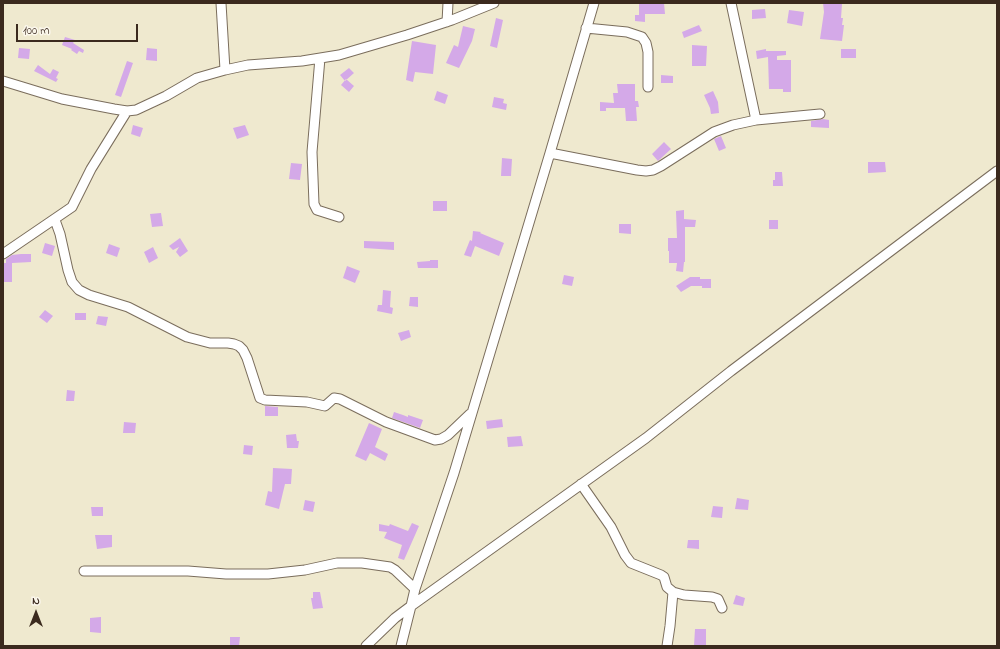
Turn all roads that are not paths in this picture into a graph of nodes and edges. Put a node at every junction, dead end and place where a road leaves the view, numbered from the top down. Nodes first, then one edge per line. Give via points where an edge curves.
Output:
1 (222, 3) edge
2 (448, 3) edge
3 (494, 3) edge
4 (594, 3) edge
5 (731, 3) edge
6 (447, 22) junction
7 (586, 28) junction
8 (320, 58) junction
9 (225, 70) junction
10 (3, 81) edge
11 (648, 87) dead end
12 (127, 111) junction
13 (820, 114) dead end
14 (756, 120) junction
15 (550, 153) junction
16 (997, 171) edge
17 (339, 218) dead end
18 (55, 220) junction
19 (3, 254) edge
20 (472, 413) junction
21 (581, 484) junction
22 (84, 571) dead end
23 (415, 589) junction
24 (673, 592) junction
25 (411, 606) junction
26 (722, 608) dead end
27 (366, 646) edge
28 (401, 646) edge
29 (667, 646) edge

1 - 9 street
2 - 6 street
3 - 6 street
4 - 7 street
5 - 14 street
6 - 8 street via 392,40
7 - 11 street via 627,32 642,37 648,52
7 - 15 street
8 - 9 street via 302,62 248,65
8 - 17 street via 313,146 314,204 317,210
9 - 12 street via 197,78 146,106
10 - 12 street via 62,99
12 - 18 street via 91,169 72,207
13 - 14 street
14 - 15 street via 714,132 653,170 606,165
15 - 20 street
16 - 21 street via 646,438
18 - 19 street
18 - 20 street via 72,282 79,290 128,307 187,337 210,343 234,344 243,350 260,398 325,406 334,398 340,399 386,422 436,440 448,435
20 - 23 street
21 - 24 street via 611,527 627,559 664,577 667,587
21 - 25 street
22 - 23 street via 268,574 306,570 337,563 362,563 390,567
23 - 25 street
24 - 26 street via 684,596 712,597 718,599
24 - 29 street
25 - 27 street
25 - 28 street

